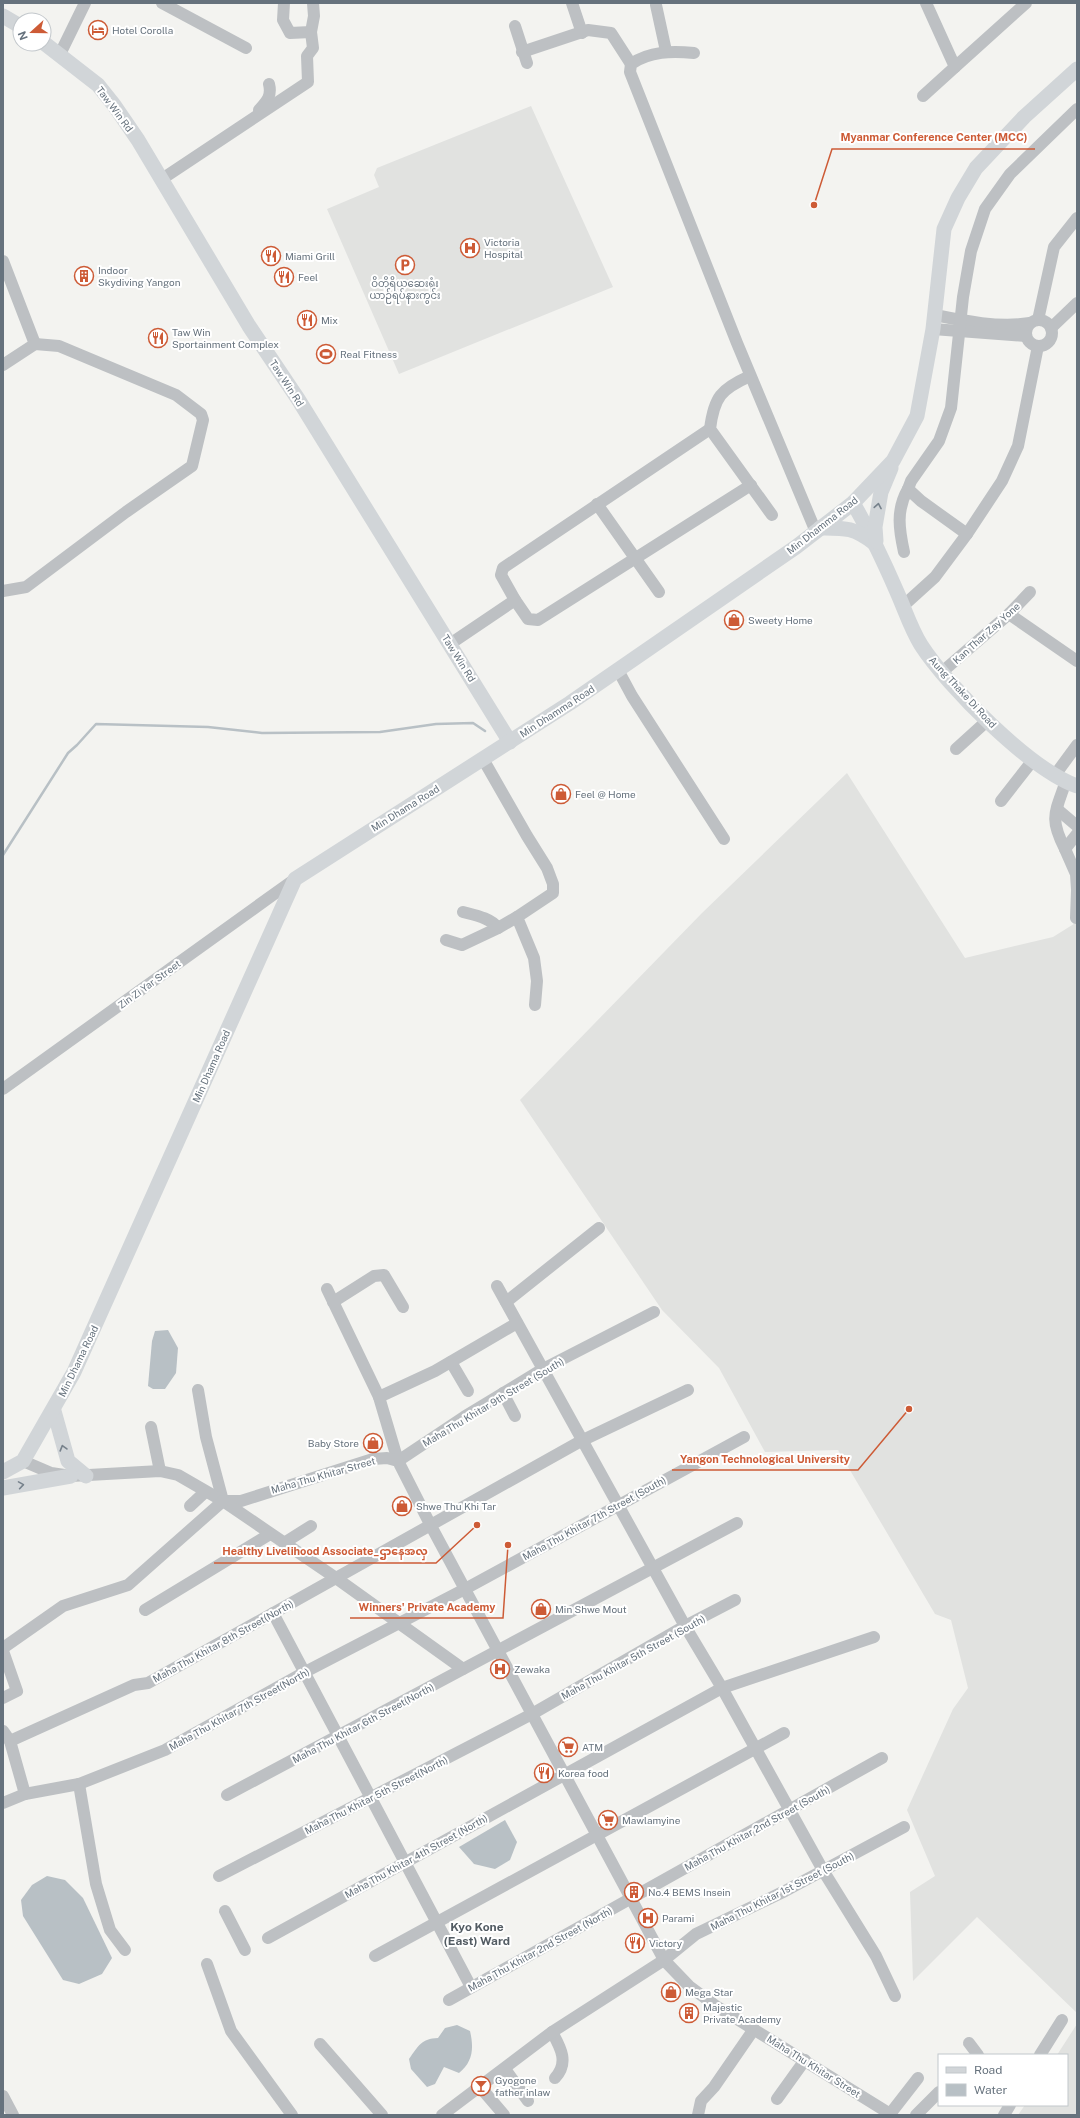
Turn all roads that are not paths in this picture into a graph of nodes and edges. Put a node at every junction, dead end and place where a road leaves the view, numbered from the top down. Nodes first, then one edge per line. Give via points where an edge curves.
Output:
1 (85, 3) edge
2 (162, 3) edge
3 (284, 3) edge
4 (313, 3) edge
5 (572, 3) edge
6 (926, 3) edge
7 (1026, 3) edge
8 (656, 5) dead end
9 (3, 16) edge
10 (12, 21) edge
11 (515, 26) dead end
12 (311, 32) junction
13 (582, 32) junction
14 (52, 48) edge
15 (246, 48) dead end
16 (666, 51) junction
17 (522, 52) junction
18 (694, 53) dead end
19 (60, 54) junction
20 (527, 63) dead end
21 (631, 64) junction
22 (955, 67) junction
23 (1077, 69) edge
24 (269, 84) dead end
25 (923, 96) dead end
26 (1077, 109) edge
27 (254, 118) junction
28 (162, 179) junction
29 (1077, 218) edge
30 (3, 260) edge
31 (1077, 303) edge
32 (1034, 321) junction
33 (934, 322) junction
34 (962, 326) junction
35 (1051, 328) junction
36 (1026, 336) junction
37 (35, 344) junction
38 (1038, 346) junction
39 (3, 364) edge
40 (750, 376) junction
41 (710, 429) junction
42 (893, 461) junction
43 (751, 485) junction
44 (908, 488) junction
45 (853, 503) junction
46 (597, 504) junction
47 (772, 515) dead end
48 (818, 530) junction
49 (967, 534) junction
50 (876, 544) junction
51 (904, 552) dead end
52 (633, 558) junction
53 (4, 592) edge
54 (659, 592) dead end
55 (1030, 592) dead end
56 (514, 600) junction
57 (903, 606) junction
58 (1009, 614) junction
59 (450, 644) junction
60 (1077, 661) edge
61 (618, 670) junction
62 (942, 672) junction
63 (988, 720) junction
64 (510, 742) junction
65 (1077, 745) edge
66 (956, 748) dead end
67 (483, 759) junction
68 (1032, 760) junction
69 (1066, 781) edge
70 (1001, 801) dead end
71 (1057, 809) junction
72 (1077, 826) edge
73 (1077, 834) edge
74 (724, 839) dead end
75 (1065, 849) junction
76 (295, 879) junction
77 (1077, 890) edge
78 (463, 912) dead end
79 (517, 917) junction
80 (1076, 918) edge
81 (498, 928) junction
82 (446, 940) dead end
83 (535, 1005) dead end
84 (3, 1089) edge
85 (599, 1228) dead end
86 (497, 1286) dead end
87 (326, 1289) dead end
88 (333, 1302) junction
89 (506, 1302) junction
90 (403, 1307) dead end
91 (654, 1312) dead end
92 (517, 1323) junction
93 (451, 1362) junction
94 (543, 1369) junction
95 (198, 1390) dead end
96 (688, 1390) dead end
97 (468, 1391) dead end
98 (503, 1393) junction
99 (379, 1397) junction
100 (54, 1411) junction
101 (515, 1416) dead end
102 (151, 1427) dead end
103 (744, 1436) dead end
104 (581, 1441) junction
105 (23, 1461) junction
106 (398, 1461) junction
107 (160, 1471) junction
108 (3, 1472) edge
109 (79, 1476) junction
110 (3, 1488) edge
111 (206, 1492) junction
112 (223, 1501) junction
113 (618, 1504) junction
114 (190, 1506) dead end
115 (737, 1523) dead end
116 (311, 1526) dead end
117 (431, 1526) junction
118 (270, 1534) junction
119 (284, 1544) junction
120 (653, 1568) junction
121 (336, 1578) junction
122 (465, 1589) junction
123 (735, 1600) dead end
124 (145, 1610) dead end
125 (273, 1613) junction
126 (399, 1624) junction
127 (685, 1626) junction
128 (874, 1637) dead end
129 (3, 1649) edge
130 (498, 1651) junction
131 (464, 1669) junction
132 (305, 1672) junction
133 (722, 1688) junction
134 (3, 1698) edge
135 (532, 1714) junction
136 (784, 1733) dead end
137 (6, 1736) edge
138 (338, 1736) junction
139 (755, 1749) junction
140 (882, 1758) dead end
141 (564, 1774) junction
142 (79, 1784) junction
143 (25, 1794) junction
144 (227, 1795) dead end
145 (371, 1798) junction
146 (3, 1803) edge
147 (789, 1810) junction
148 (904, 1827) dead end
149 (598, 1836) junction
150 (404, 1861) junction
151 (824, 1872) junction
152 (219, 1876) dead end
153 (631, 1898) junction
154 (225, 1911) dead end
155 (436, 1923) junction
156 (268, 1938) dead end
157 (125, 1950) dead end
158 (245, 1950) dead end
159 (374, 1956) dead end
160 (664, 1960) junction
161 (207, 1964) dead end
162 (471, 1987) junction
163 (894, 1996) dead end
164 (449, 2000) dead end
165 (1062, 2020) dead end
166 (754, 2029) junction
167 (552, 2032) junction
168 (969, 2043) dead end
169 (320, 2044) dead end
170 (977, 2054) edge
171 (1041, 2054) edge
172 (805, 2060) junction
173 (505, 2069) junction
174 (555, 2078) dead end
175 (918, 2078) dead end
176 (481, 2088) junction
177 (938, 2093) edge
178 (3, 2096) edge
179 (777, 2099) dead end
180 (528, 2101) dead end
181 (1009, 2106) edge
182 (891, 2114) edge
183 (13, 2115) edge
184 (292, 2115) edge
185 (382, 2115) edge
186 (442, 2115) edge
187 (504, 2115) edge
188 (698, 2115) edge
189 (916, 2115) edge
190 (1004, 2115) edge

1 - 19 street
2 - 15 street
3 - 12 street via 283,20 290,33
4 - 12 street
5 - 13 street
6 - 22 street
7 - 22 street
8 - 16 street
9 - 10 main road
11 - 17 street
12 - 27 street via 313,48 307,56 308,82
13 - 17 street
13 - 21 street via 588,30 611,33
14 - 19 main road, Taw Win Rd
16 - 18 street
16 - 21 street
17 - 20 street
19 - 28 main road, Taw Win Rd via 98,86 114,105
21 - 40 street via 630,72
22 - 25 street
23 - 33 main road, Min Dhamma Road via 1024,117 976,168 958,198 944,229
24 - 27 street via 269,98
26 - 34 street via 1010,174 985,209 971,251 963,297
27 - 28 street
28 - 59 main road, Taw Win Rd via 249,326 298,399
29 - 32 street via 1054,247
30 - 37 street
31 - 35 street
32 - 34 street via 1017,325
32 - 35 street via 1043,320
32 - 36 street via 1027,327
33 - 34 street
33 - 42 main road, Min Dhamma Road via 917,416
34 - 36 street
34 - 44 street via 952,408 939,441
35 - 38 street via 1049,341
36 - 38 street via 1030,343
37 - 39 street
37 - 53 street via 59,346 176,395 201,414 203,420 192,466 26,587
38 - 49 street via 1018,446 1002,481
40 - 41 street via 722,393 712,408
40 - 48 street
41 - 43 street
41 - 46 street
42 - 45 main road, Min Dhamma Road
50 -> 42 main road via 874,527 881,492
43 - 47 street
43 - 52 street
44 - 49 street via 921,501
44 - 51 street via 900,508 899,529
45 - 48 main road, Min Dhamma Road
45 - 50 main road, Aung Thake Di Road
46 - 52 street
46 - 56 street via 503,568 501,575
48 - 50 main road via 846,528 863,534
48 - 61 main road, Min Dhamma Road
49 - 57 street via 935,577
50 - 57 main road, Aung Thake Di Road
52 - 54 street
52 - 56 street via 538,620 528,619
55 - 58 street, Kan Thar Zay Yone
56 - 59 street
57 - 62 main road, Aung Thake Di Road via 921,644
58 - 60 street
58 - 62 street, Kan Thar Zay Yone
59 - 64 main road, Taw Win Rd
61 - 64 main road, Min Dhamma Road
61 - 74 street
62 - 63 main road, Aung Thake Di Road
63 - 66 street
63 - 68 main road, Aung Thake Di Road
64 - 67 main road, Min Dhama Road
65 - 69 street
67 - 76 main road, Min Dhama Road
67 - 79 street via 547,868 553,884 553,893
68 - 69 main road, Aung Thake Di Road
68 - 70 street
69 - 71 street
71 - 72 street
71 - 75 street via 1054,820 1056,832
73 - 75 street
75 - 77 street via 1076,874
76 - 84 street, Zin Zi Yar Street
76 - 100 main road, Min Dhama Road via 121,1270
77 - 80 street
78 - 81 street via 477,915
79 - 81 street
79 - 83 street via 534,958 537,981
81 - 82 street via 462,946
85 - 89 street
86 - 89 street
87 - 88 street
88 - 90 street via 374,1276 384,1274
88 - 99 street
89 - 92 street
91 - 94 street, Maha Thu Khitar 9th Street (South)
92 - 93 street
92 - 94 street
93 - 97 street
93 - 99 street
94 - 98 street, Maha Thu Khitar 9th Street (South)
94 - 104 street
95 - 112 street via 206,1437
96 - 104 street, Maha Thu Khitar 8th Street(North)
98 - 101 street
98 - 106 street, Maha Thu Khitar 9th Street (South)
99 - 106 street
100 - 105 main road, Min Dhama Road
109 -> 100 main road via 68,1460
102 - 107 street
103 - 113 street, Maha Thu Khitar 7th Street (South)
104 - 113 street
104 - 117 street, Maha Thu Khitar 8th Street(North)
105 - 108 main road, Min Dhama Road
105 - 109 street, Maha Thu Khitar Street via 51,1473
106 - 112 street, Maha Thu Khitar Street via 387,1458 373,1459 241,1501
106 - 117 street, Maha Thu Khitar Street
107 - 109 street, Maha Thu Khitar Street
107 - 111 street, Maha Thu Khitar Street via 178,1475
110 -> 109 main road
111 - 112 street, Maha Thu Khitar Street
111 - 114 street
112 - 118 street
112 - 129 street via 128,1585 63,1606
113 - 120 street
113 - 122 street, Maha Thu Khitar 7th Street (South)
115 - 120 street, Maha Thu Khitar 6th Street(North)
116 - 119 street
117 - 121 street, Maha Thu Khitar 8th Street(North)
117 - 122 street, Maha Thu Khitar Street
118 - 119 street
118 - 124 street
119 - 121 street
120 - 127 street
120 - 130 street, Maha Thu Khitar 6th Street(North)
121 - 125 street, Maha Thu Khitar 8th Street(North)
121 - 126 street
122 - 126 street, Maha Thu Khitar 7th Street(North)
122 - 130 street, Maha Thu Khitar Street
123 - 127 street, Maha Thu Khitar 5th Street (South)
125 - 132 street
125 - 137 street, Maha Thu Khitar 8th Street(North) via 148,1683 134,1685
126 - 131 street
126 - 132 street, Maha Thu Khitar 7th Street(North)
127 - 133 street
127 - 135 street, Maha Thu Khitar 5th Street (South)
128 - 133 street, Maha Thu Khitar 4th Street (North)
129 - 134 street via 17,1692
130 - 131 street, Maha Thu Khitar 6th Street(North)
130 - 135 street, Maha Thu Khitar Street
131 - 138 street, Maha Thu Khitar 6th Street(North)
132 - 138 street
132 - 142 street, Maha Thu Khitar 7th Street(North) via 165,1750
133 - 139 street
133 - 141 street, Maha Thu Khitar 4th Street (North)
135 - 141 street, Maha Thu Khitar Street
135 - 145 street, Maha Thu Khitar 5th Street(North)
136 - 139 street
137 - 143 street
138 - 144 street, Maha Thu Khitar 6th Street(North)
138 - 145 street
139 - 147 street
139 - 149 street
140 - 147 street, Maha Thu Khitar 2nd Street (South)
141 - 149 street, Maha Thu Khitar Street
141 - 150 street, Maha Thu Khitar 4th Street (North)
142 - 143 street, Maha Thu Khitar 7th Street(North)
142 - 157 street via 96,1884 110,1930
143 - 146 street, Maha Thu Khitar 7th Street(North)
145 - 150 street
145 - 152 street, Maha Thu Khitar 5th Street(North)
147 - 151 street
147 - 153 street, Maha Thu Khitar 2nd Street (South)
148 - 151 street, Maha Thu Khitar 1st Street (South)
149 - 153 street, Maha Thu Khitar Street
149 - 155 street
150 - 155 street
150 - 156 street, Maha Thu Khitar 4th Street (North)
151 - 160 street, Maha Thu Khitar 1st Street (South) via 696,1934
151 - 163 street via 876,1956
153 - 160 street, Maha Thu Khitar Street
153 - 162 street, Maha Thu Khitar 2nd Street (North)
154 - 158 street
155 - 159 street
155 - 162 street
160 - 166 street, Maha Thu Khitar Street via 689,1986
160 - 167 street, Maha Thu Khitar 1st Street (South)
161 - 184 street via 232,2031
162 - 164 street, Maha Thu Khitar 2nd Street (North)
165 - 171 street
166 - 172 street, Maha Thu Khitar Street
166 - 188 street via 714,2087 701,2101
167 - 173 street, Maha Thu Khitar 1st Street (South)
167 - 174 street via 562,2050 563,2063 561,2072
168 - 170 street
169 - 185 street
172 - 179 street
172 - 182 street, Maha Thu Khitar Street
173 - 176 street, Maha Thu Khitar 1st Street (South)
173 - 180 street
175 - 182 street
176 - 186 street, Maha Thu Khitar 1st Street (South)
176 - 187 street
177 - 189 street
178 - 183 street
181 - 190 street

